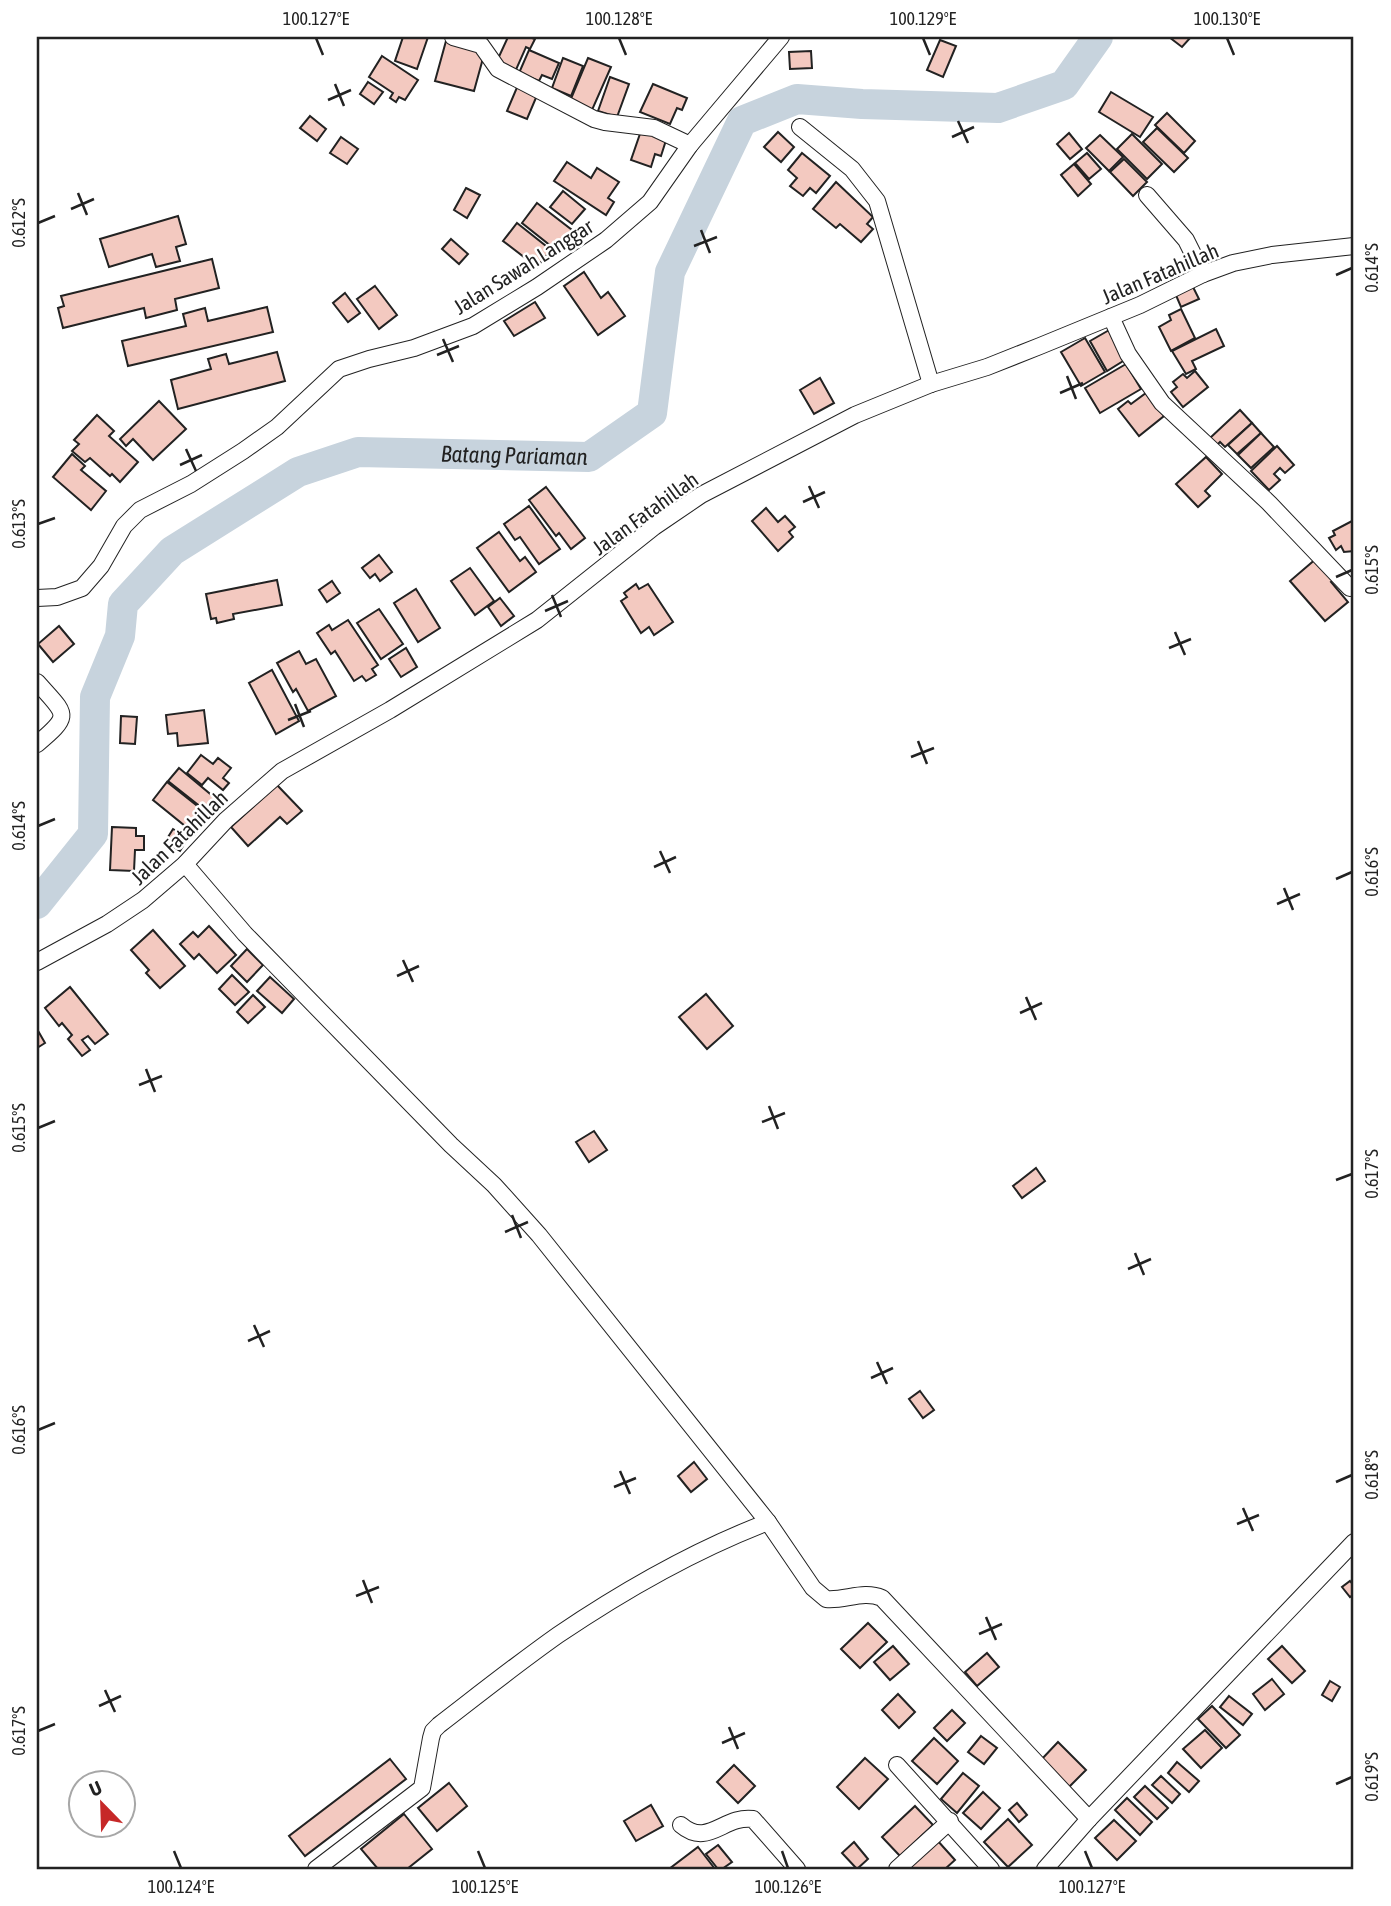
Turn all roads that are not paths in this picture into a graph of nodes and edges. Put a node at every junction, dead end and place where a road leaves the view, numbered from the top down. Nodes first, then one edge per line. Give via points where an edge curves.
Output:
1 (453, 37) edge
2 (781, 37) edge
3 (800, 127) dead end
4 (690, 145) junction
5 (1147, 195) dead end
6 (1354, 246) edge
7 (1203, 274) junction
8 (1111, 317) junction
9 (930, 384) junction
10 (1350, 588) dead end
11 (37, 598) edge
12 (37, 682) edge
13 (37, 744) edge
14 (185, 864) junction
15 (37, 962) edge
16 (768, 1522) junction
17 (1352, 1550) edge
18 (897, 1765) dead end
19 (1089, 1819) junction
20 (950, 1821) junction
21 (681, 1825) dead end
22 (316, 1869) edge
23 (797, 1869) edge
24 (897, 1869) edge
25 (991, 1869) edge
26 (1045, 1869) edge

1 - 4 street via 481,45 498,69 594,119 654,128
2 - 4 street, Jalan Sawah Langgar
3 - 9 street via 852,169 877,201
4 - 11 street, Jalan Sawah Langgar via 650,202 606,240 473,326 339,369 277,427 191,484 140,510 82,589
5 - 7 street via 1186,240
6 - 7 street, Jalan Fatahillah via 1272,255
7 - 8 street, Jalan Fatahillah
8 - 9 street, Jalan Fatahillah via 987,367
8 - 10 street via 1133,362 1163,403
9 - 14 street, Jalan Fatahillah via 855,415 701,495 537,620 282,771
12 - 13 street via 59,706 62,719
14 - 15 street, Jalan Fatahillah via 127,912
14 - 16 street via 214,901 539,1235
16 - 19 street via 821,1597 833,1600 874,1594 882,1598
16 - 22 street via 682,1561 603,1606 439,1725 431,1738 422,1788
17 - 19 street
18 - 20 street
19 - 26 street
20 - 24 street
20 - 25 street
21 - 23 street via 700,1835 753,1819

